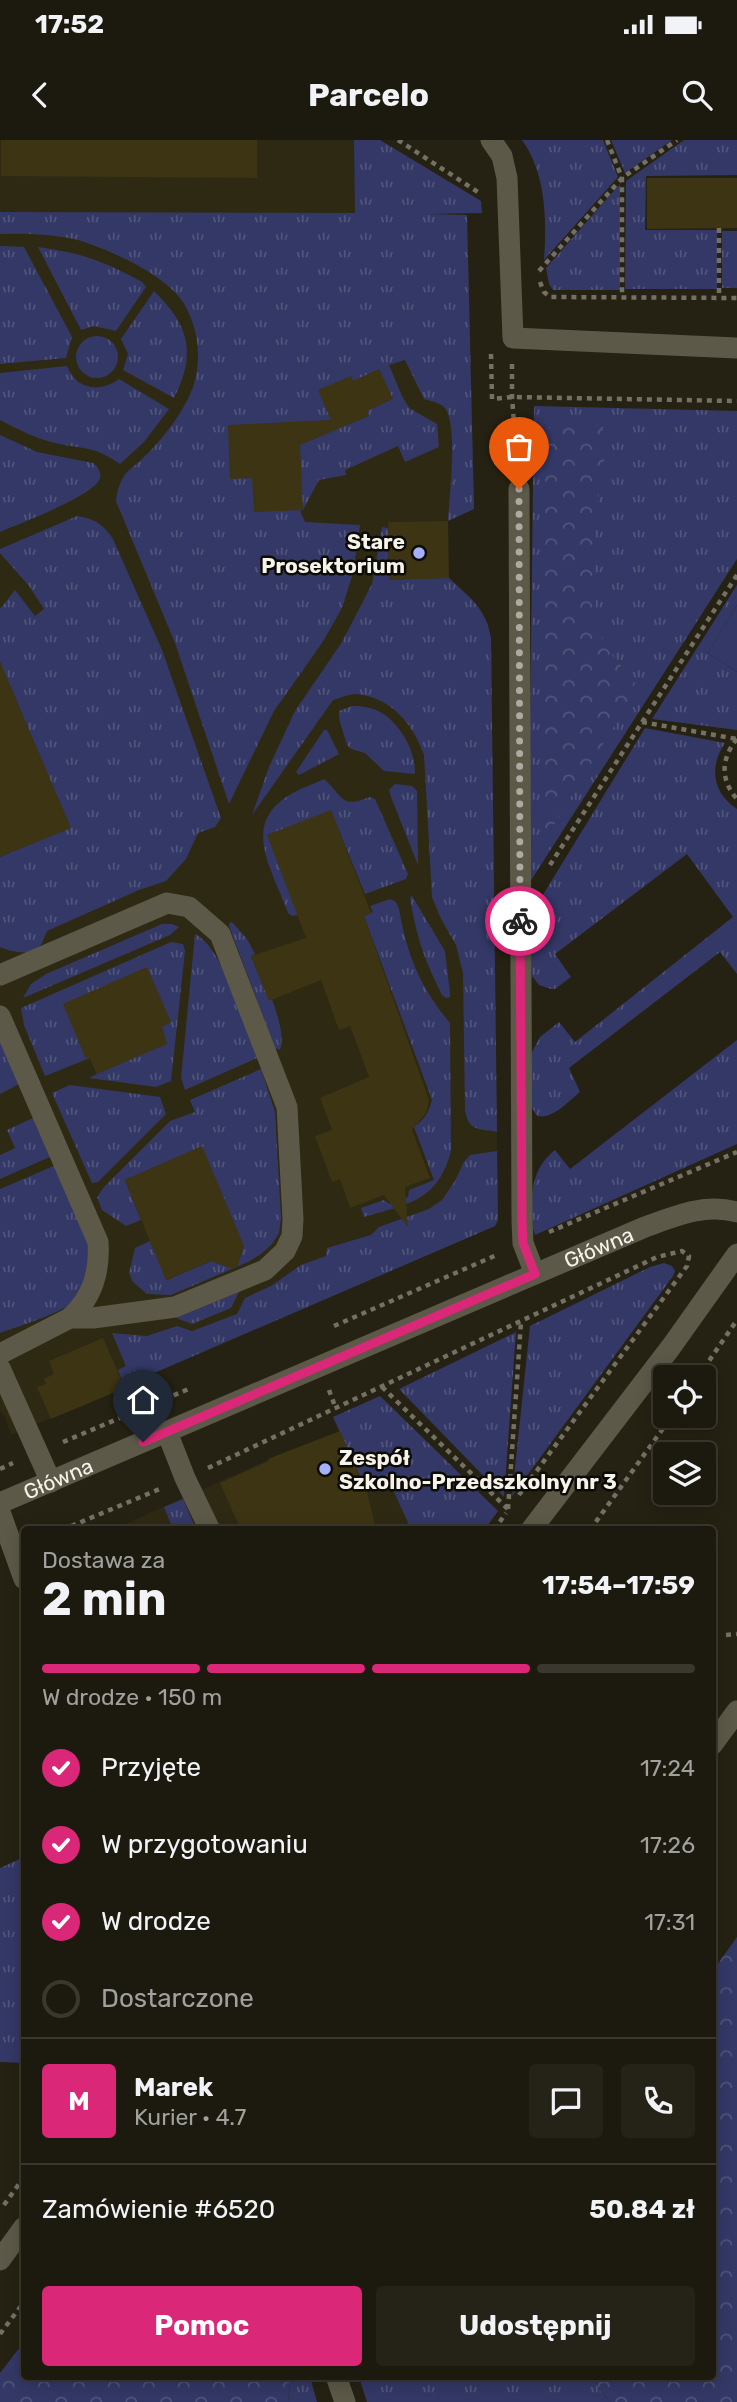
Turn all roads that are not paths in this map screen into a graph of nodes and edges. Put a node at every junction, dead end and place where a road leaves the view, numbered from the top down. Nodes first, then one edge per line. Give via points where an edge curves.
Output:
1 (491, 140) edge
2 (737, 348) edge
3 (519, 489) road end
4 (0, 975) edge
5 (0, 1016) edge
6 (737, 1212) edge
7 (737, 1254) edge
8 (535, 1274) junction
9 (70, 1318) junction
10 (0, 1354) edge
11 (0, 1368) edge
12 (167, 1432) junction
13 (51, 1482) junction
14 (0, 1503) edge
15 (0, 1512) edge
16 (208, 1526) edge
17 (534, 1526) edge
18 (21, 1571) edge
19 (737, 1711) edge
20 (716, 1740) edge
21 (21, 2231) edge
22 (0, 2260) edge
23 (337, 2380) edge
24 (345, 2402) edge

1 - 2 street via 502,156 507,178 513,338
3 - 8 street via 523,1243
4 - 9 street via 167,903 189,907 220,933 287,1107 293,1219 285,1251 265,1270 175,1307
5 - 9 street via 98,1242 100,1262 92,1288
6 - 8 street, Główna via 703,1209 676,1215
7 - 17 street
8 - 12 street, Główna
9 - 10 street
11 - 13 street
12 - 13 street, Główna
12 - 16 street
13 - 14 street, Główna
15 - 18 street
19 - 20 street
21 - 22 street
23 - 24 street

